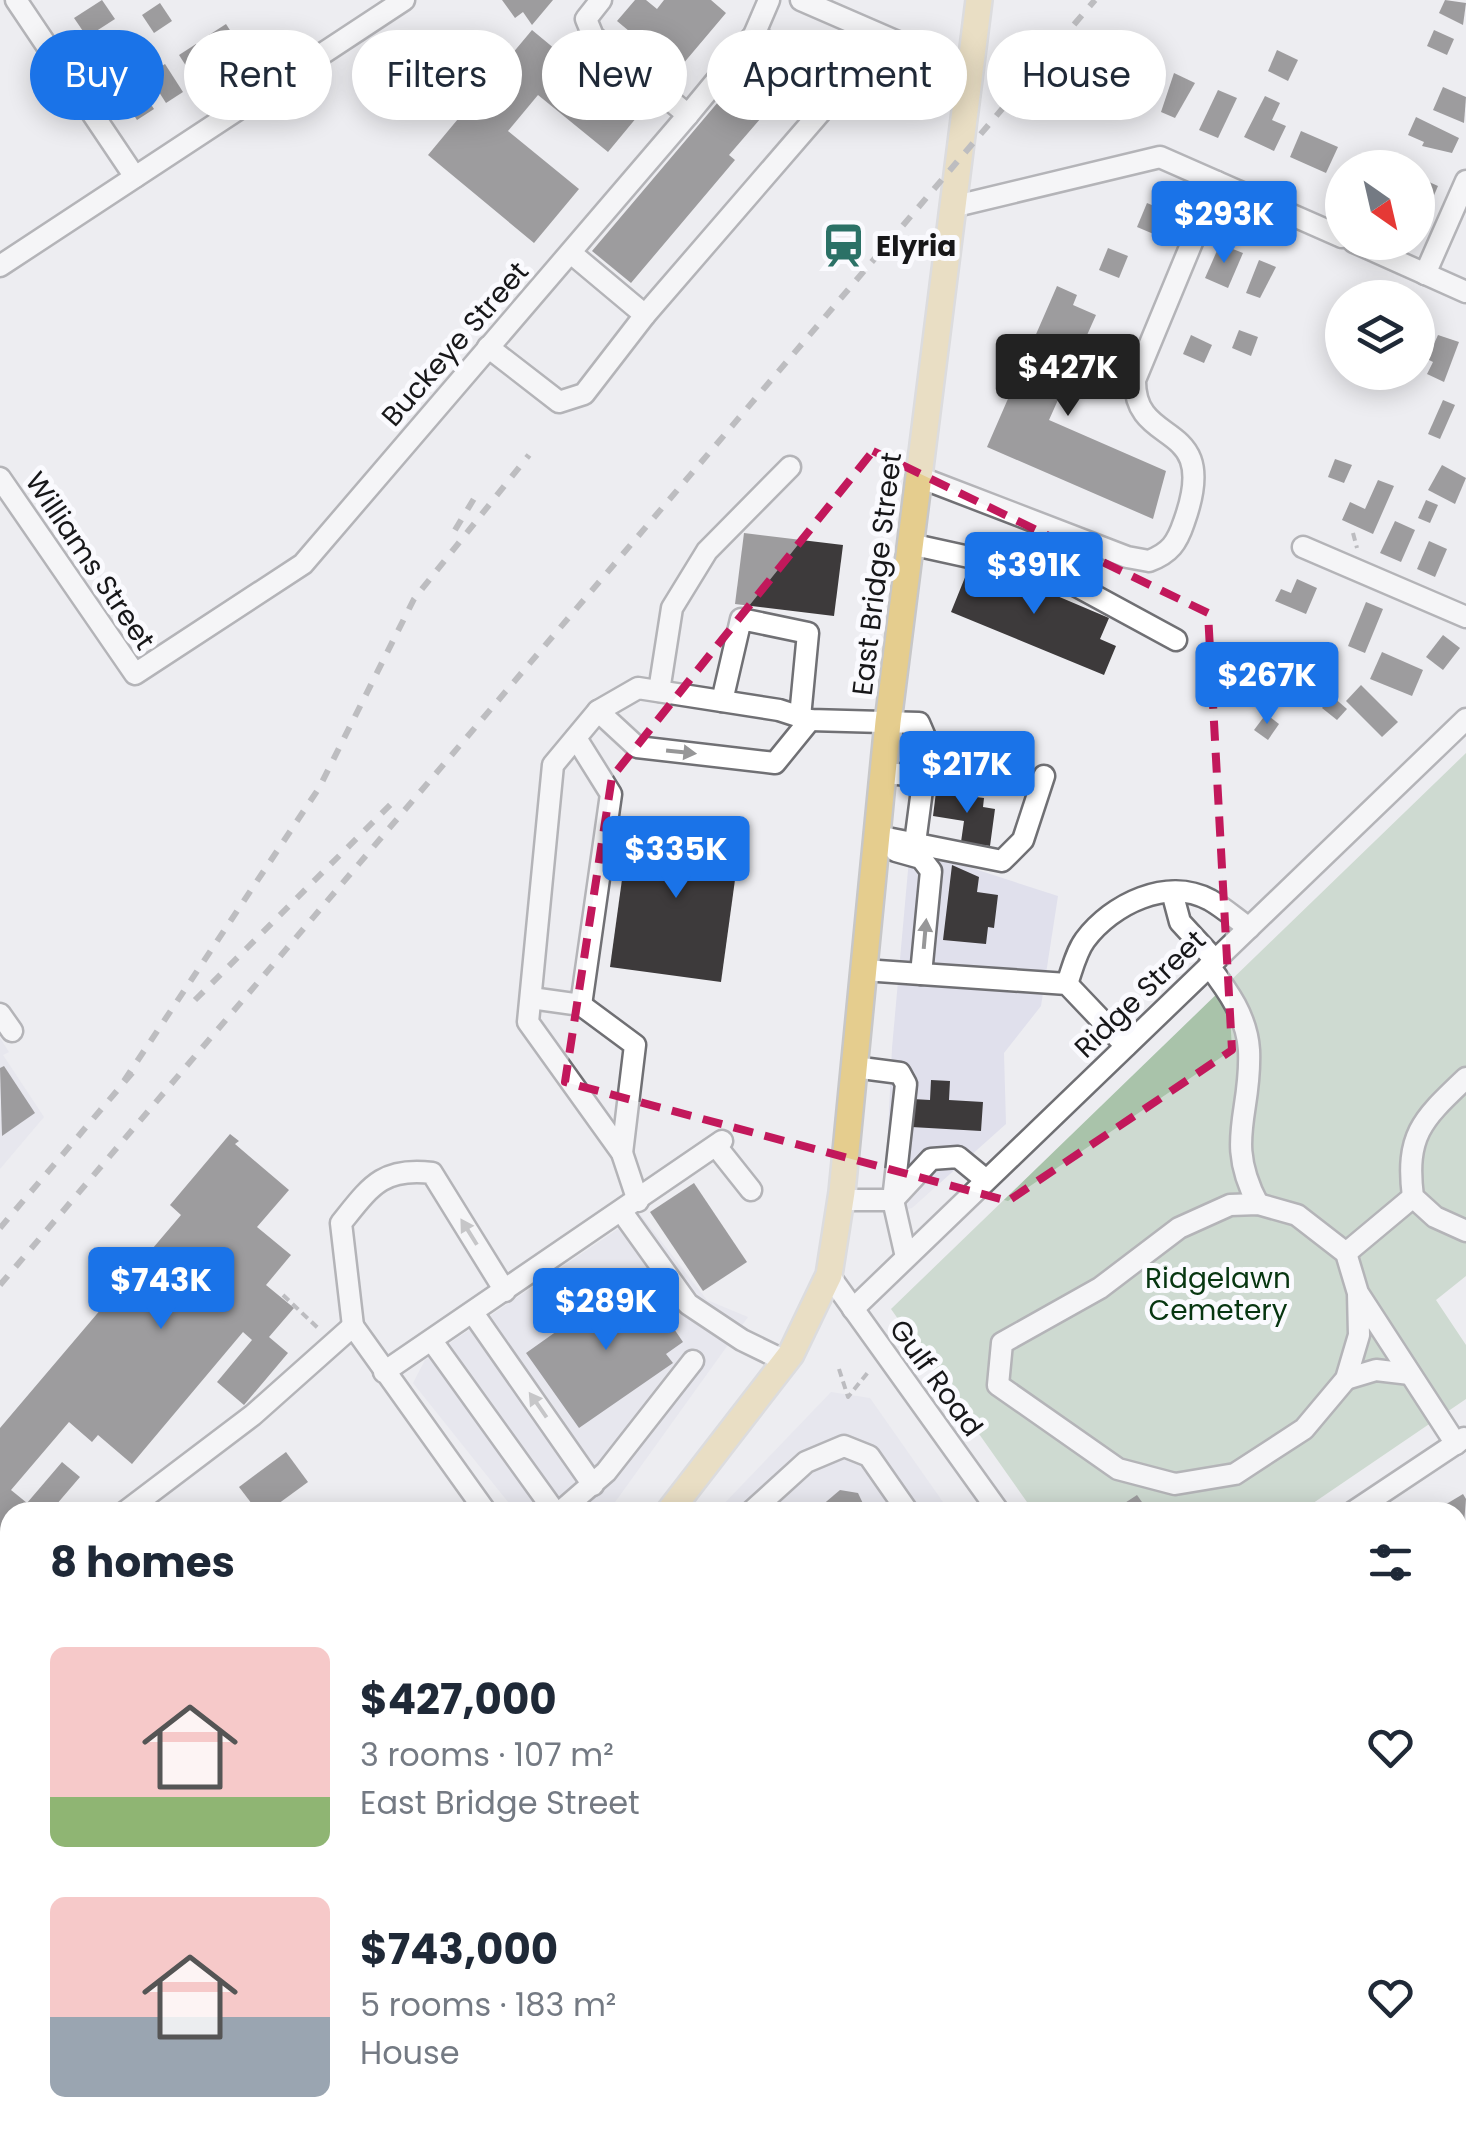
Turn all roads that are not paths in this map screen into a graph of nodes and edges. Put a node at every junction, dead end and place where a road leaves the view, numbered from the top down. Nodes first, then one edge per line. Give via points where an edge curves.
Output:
1 (16, 0) edge
2 (404, 0) edge
3 (601, 0) edge
4 (769, 0) edge
5 (802, 0) edge
6 (979, 0) edge
7 (756, 30) edge
8 (969, 73) junction
9 (707, 92) edge
10 (688, 115) junction
11 (814, 120) edge
12 (135, 177) junction
13 (1217, 182) junction
14 (1466, 182) edge
15 (956, 206) junction
16 (1325, 230) edge
17 (571, 254) junction
18 (1394, 260) edge
19 (0, 266) edge
20 (1425, 274) junction
21 (1466, 292) edge
22 (645, 315) junction
23 (488, 348) junction
24 (790, 467) dead end
25 (919, 476) junction
26 (0, 478) edge
27 (910, 544) junction
28 (1303, 547) dead end
29 (1466, 617) edge
30 (1176, 640) dead end
31 (134, 674) joint
32 (659, 691) junction
33 (722, 700) junction
34 (598, 711) junction
35 (805, 719) junction
36 (1466, 719) edge
37 (888, 722) junction
38 (576, 738) junction
39 (883, 773) junction
40 (924, 776) junction
41 (1044, 776) dead end
42 (876, 841) junction
43 (915, 843) junction
44 (1172, 892) junction
45 (1249, 928) junction
46 (1212, 963) junction
47 (864, 970) junction
48 (921, 974) junction
49 (1067, 984) junction
50 (530, 998) junction
51 (582, 1005) junction
52 (1126, 1046) junction
53 (854, 1067) junction
54 (1466, 1078) edge
55 (622, 1153) junction
56 (986, 1180) junction
57 (751, 1190) dead end
58 (1412, 1197) junction
59 (841, 1200) junction
60 (893, 1200) junction
61 (1258, 1204) junction
62 (630, 1207) junction
63 (1466, 1231) edge
64 (1346, 1253) junction
65 (906, 1257) junction
66 (828, 1275) junction
67 (505, 1291) junction
68 (1358, 1293) junction
69 (853, 1308) junction
70 (473, 1313) junction
71 (352, 1326) junction
72 (432, 1340) junction
73 (692, 1361) dead end
74 (786, 1361) junction
75 (384, 1372) junction
76 (1410, 1374) junction
77 (1346, 1379) junction
78 (1461, 1440) edge
79 (594, 1485) junction
80 (138, 1502) edge
81 (479, 1502) edge
82 (550, 1502) edge
83 (571, 1502) edge
84 (684, 1502) edge
85 (762, 1502) edge
86 (901, 1502) edge
87 (992, 1502) edge
88 (1368, 1502) edge

1 - 12 street
2 - 12 street
3 - 10 street via 586,19 593,36
4 - 7 street, Buckeye Street
5 - 8 street
6 - 8 main road, East Bridge Street
8 - 15 main road, East Bridge Street
9 - 10 street, Buckeye Street
10 - 17 street, Buckeye Street
11 - 22 street
12 - 19 street
13 - 15 street via 1160,157
13 - 16 street
13 - 25 street via 1135,380 1134,398 1145,416 1193,462 1196,488 1177,543 1149,561 1127,557
14 - 20 street
15 - 25 main road, East Bridge Street
17 - 22 street
17 - 23 street, Buckeye Street
18 - 20 street
20 - 21 street
22 - 23 street via 584,394 559,402
23 - 31 street, Buckeye Street via 303,564
24 - 32 street via 708,551 672,608
25 - 27 main road, East Bridge Street
26 - 31 street, Williams Street
27 - 30 street via 1060,577
27 - 37 main road, East Bridge Street
28 - 29 street
32 - 33 street
32 - 34 street via 638,688
33 - 35 street
33 - 35 street via 742,619 808,633
34 -> 35 street via 637,748 775,763
34 - 38 street
35 - 37 street
36 - 45 street, Ridge Street
37 - 39 main road, East Bridge Street
37 - 40 street via 923,726
38 - 50 street via 553,765
38 - 51 street via 611,794
39 - 40 street
39 - 42 main road, East Bridge Street
40 - 43 street
41 - 43 street via 1023,840 1009,858 984,860
42 - 43 street
42 - 47 main road, East Bridge Street
48 -> 42 street via 930,871 921,858
44 - 45 street via 1207,898
44 - 46 street via 1180,922
44 - 49 street via 1137,898 1106,918 1082,942
45 - 46 street, Ridge Street
46 - 52 street, Ridge Street
46 - 61 street via 1236,1001 1249,1047 1241,1172
47 - 48 street
47 - 53 main road, East Bridge Street
48 - 49 street
49 - 52 street
50 - 51 street
50 - 55 street via 528,1022
51 - 55 street via 634,1044
52 - 56 street, Ridge Street
53 - 59 main road, East Bridge Street
53 - 60 street via 900,1073 906,1084
54 - 58 street via 1422,1120 1408,1158
55 - 62 street
56 - 60 street via 958,1157 931,1159
56 - 65 street, Ridge Street
57 - 62 street via 719,1144
58 - 63 street
58 - 64 street
59 - 60 street
59 - 66 main road, East Bridge Street
60 - 65 street
61 - 64 street via 1297,1216
61 - 77 street via 1230,1205 1178,1228 1100,1288 1002,1343 998,1385 1118,1469 1175,1484 1235,1474 1304,1429
62 - 67 street
62 - 74 street via 688,1304
64 - 68 street
65 - 69 street, Ridge Street
66 - 69 street, Gulf Road
66 - 74 main road, East Bridge Street
67 - 70 street
67 -> 71 street via 432,1173 405,1170 374,1183 340,1223
68 - 76 street
68 - 77 street via 1359,1335
69 - 87 street, Gulf Road
70 - 72 street
79 -> 70 street
71 - 75 street
71 - 80 street via 252,1415
72 - 75 street
72 - 82 street
73 - 79 street
74 - 84 main road, East Bridge Street
75 - 81 street
76 - 77 street via 1376,1370
76 - 78 street
78 - 88 street
79 - 83 street
85 - 86 street via 806,1462 844,1446 870,1456

